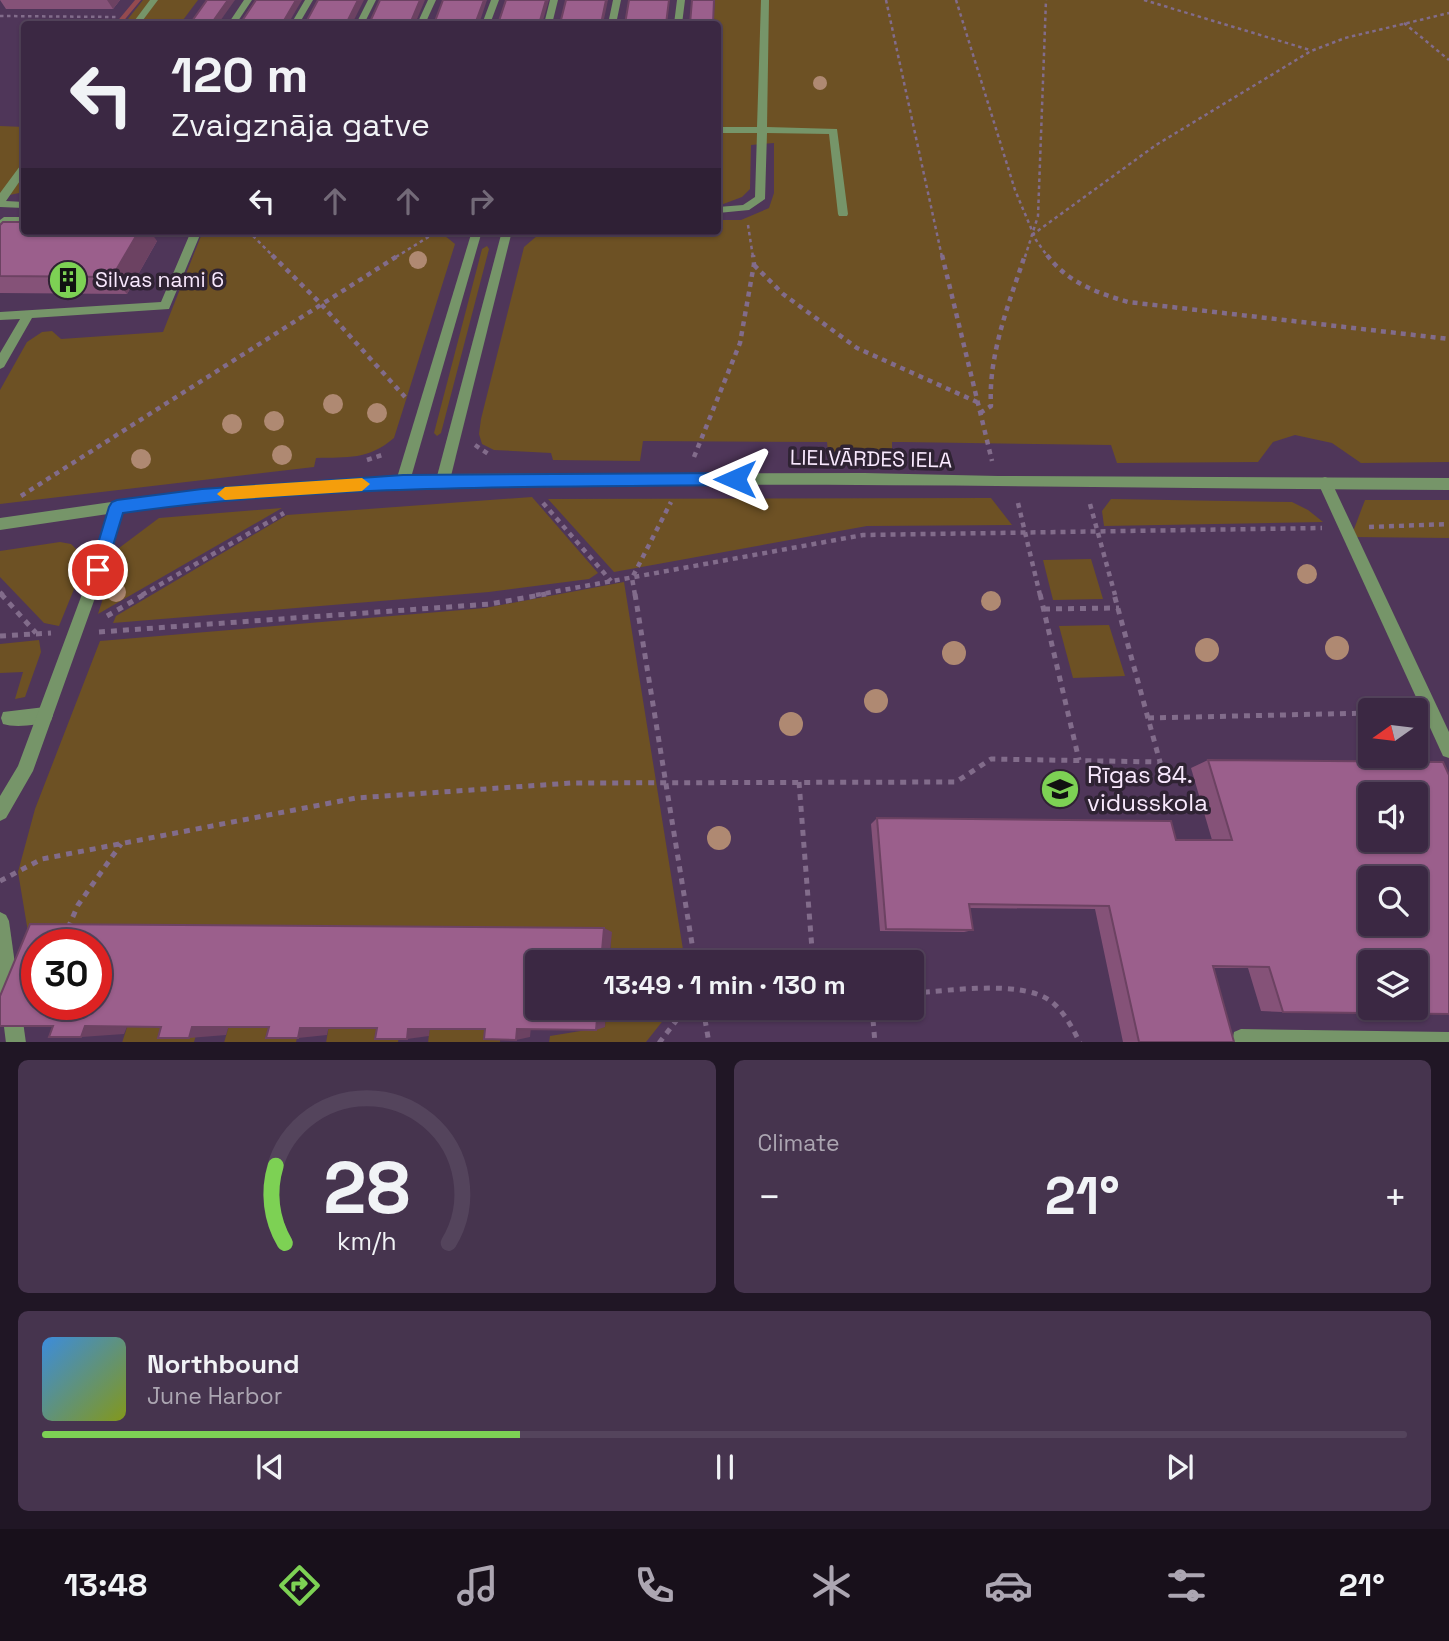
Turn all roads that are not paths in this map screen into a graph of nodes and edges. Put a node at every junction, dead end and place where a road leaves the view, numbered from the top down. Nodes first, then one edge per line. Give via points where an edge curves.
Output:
1 (154, 0) edge
2 (248, 0) edge
3 (309, 0) edge
4 (372, 0) edge
5 (432, 0) edge
6 (495, 0) edge
7 (554, 0) edge
8 (617, 0) edge
9 (681, 0) edge
10 (765, 0) edge
11 (138, 21) edge
12 (234, 21) edge
13 (297, 21) edge
14 (362, 21) edge
15 (422, 21) edge
16 (487, 21) edge
17 (549, 21) edge
18 (613, 21) edge
19 (678, 21) edge
20 (721, 130) edge
21 (762, 130) junction
22 (21, 172) edge
23 (0, 203) edge
24 (21, 205) edge
25 (721, 209) edge
26 (843, 214) dead end
27 (21, 220) edge
28 (0, 225) edge
29 (195, 235) edge
30 (476, 235) edge
31 (506, 235) edge
32 (28, 315) junction
33 (0, 316) edge
34 (0, 364) edge
35 (443, 480) junction
36 (403, 481) junction
37 (1325, 483) junction
38 (1449, 484) edge
39 (117, 507) junction
40 (0, 524) edge
41 (45, 715) junction
42 (9, 718) dead end
43 (1449, 750) edge
44 (0, 812) edge
45 (0, 921) edge
46 (16, 1042) edge
47 (1242, 1042) edge
48 (1449, 1042) edge

1 - 11 street
2 - 12 street
3 - 13 street
4 - 14 street
5 - 15 street
6 - 16 street
7 - 17 street
8 - 18 street
9 - 19 street
10 - 21 street
20 - 21 street
21 - 25 street via 760,199 745,208
21 - 26 street via 834,131
22 - 23 street
23 - 24 street
27 - 28 street
29 - 32 street via 165,306
30 - 36 street
31 - 35 street
32 - 33 street
32 - 34 street
35 - 36 street, LIELVĀRDES IELA
35 - 37 street, LIELVĀRDES IELA
36 - 39 street, LIELVĀRDES IELA via 202,495
37 - 38 street, LIELVĀRDES IELA
37 - 43 street
39 - 40 street, LIELVĀRDES IELA
39 - 41 street
41 - 42 street
41 - 44 street via 25,771
45 - 46 street
47 - 48 street

